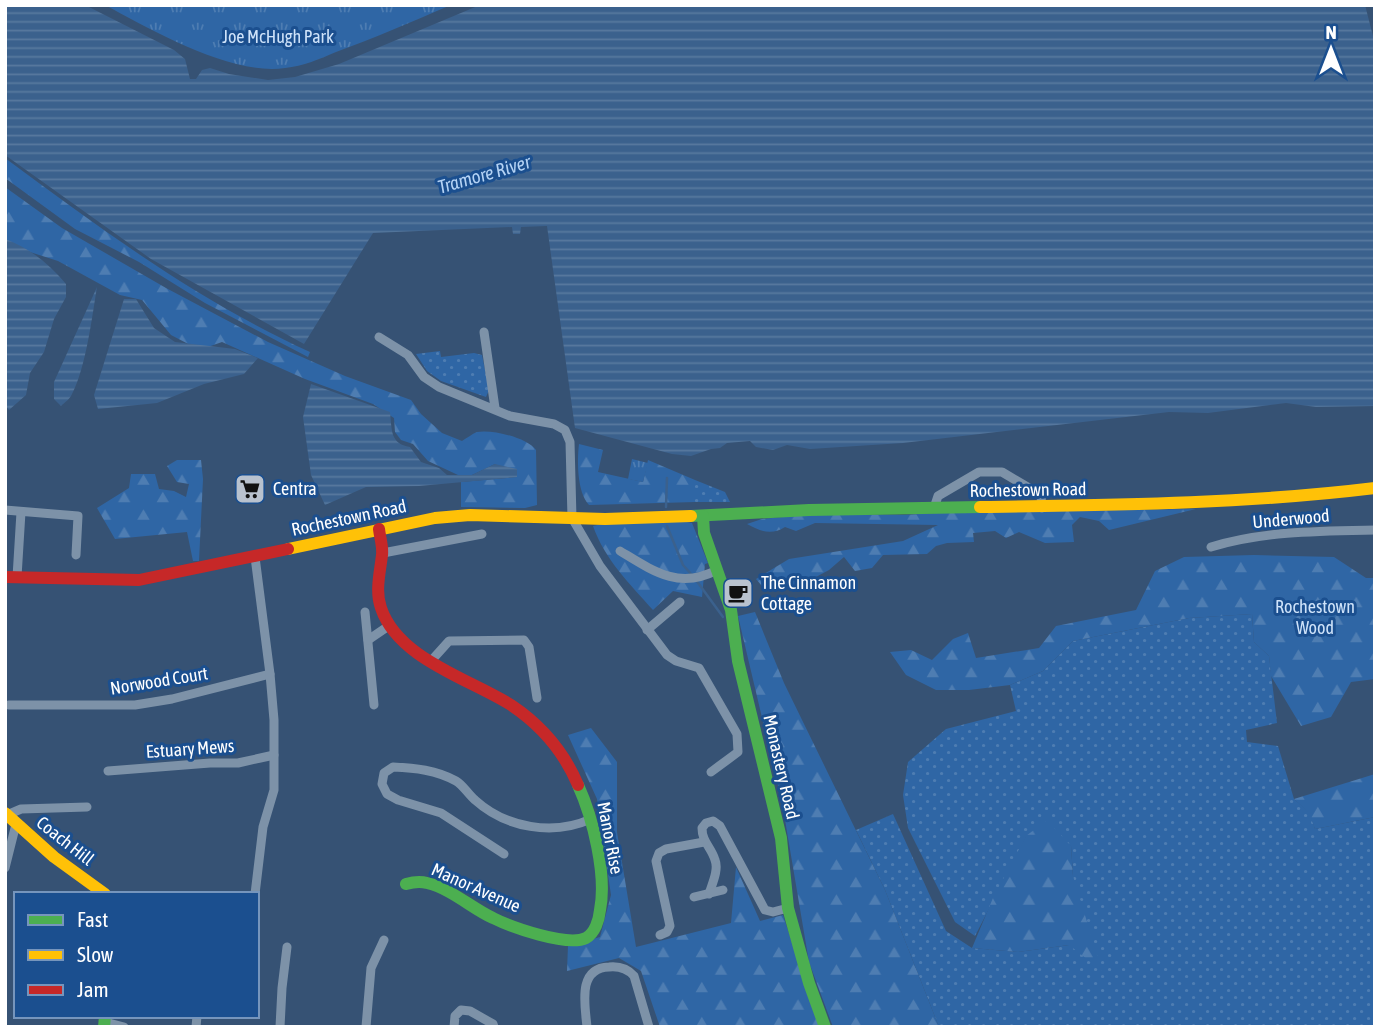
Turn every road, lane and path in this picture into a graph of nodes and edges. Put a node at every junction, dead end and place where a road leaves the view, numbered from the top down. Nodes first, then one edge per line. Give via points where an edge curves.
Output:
1 (484, 332) dead end
2 (379, 337) dead end
3 (495, 408) junction
4 (1375, 488) edge
5 (934, 508) junction
6 (1042, 508) junction
7 (5, 510) edge
8 (21, 512) junction
9 (703, 516) junction
10 (572, 518) junction
11 (379, 529) junction
12 (1375, 530) edge
13 (482, 534) dead end
14 (1211, 547) dead end
15 (620, 551) dead end
16 (383, 553) junction
17 (76, 555) dead end
18 (255, 556) junction
19 (717, 570) junction
20 (11, 577) edge
21 (680, 602) dead end
22 (365, 612) dead end
23 (390, 625) junction
24 (647, 630) junction
25 (368, 639) junction
26 (431, 661) junction
27 (271, 674) junction
28 (537, 698) dead end
29 (9, 705) dead end
30 (374, 705) dead end
31 (274, 755) junction
32 (108, 771) dead end
33 (710, 772) dead end
34 (87, 807) dead end
35 (9, 817) edge
36 (591, 818) junction
37 (704, 842) junction
38 (504, 853) dead end
39 (5, 869) edge
40 (406, 884) dead end
41 (723, 891) dead end
42 (101, 892) edge
43 (254, 892) edge
44 (709, 894) junction
45 (694, 897) dead end
46 (789, 908) junction
47 (660, 934) dead end
48 (384, 940) dead end
49 (572, 942) joint
50 (287, 947) dead end
51 (105, 1021) edge
52 (124, 1027) edge
53 (281, 1027) edge
54 (366, 1027) edge
55 (454, 1027) edge
56 (494, 1027) edge
57 (587, 1027) edge
58 (649, 1027) edge
59 (825, 1027) edge

1 - 3 street
2 - 3 street via 408,355 431,383
3 - 10 street via 510,416 560,426 567,433
4 - 6 main road, Rochestown Road via 1178,504
5 - 6 main road, Rochestown Road
5 - 6 street via 938,496 979,472 1002,471 1041,495
5 - 9 main road, Rochestown Road
7 - 8 street
8 - 17 street via 78,516
8 - 20 street
9 - 10 main road, Rochestown Road
9 - 19 main road, Monastery Road
10 - 11 main road, Rochestown Road via 470,515
10 - 24 street
11 - 16 main road
11 - 18 main road, Rochestown Road
12 - 14 street, Underwood via 1316,531
13 - 16 street
15 - 19 street via 662,575 701,578
16 - 23 main road via 377,589 380,608
18 - 20 main road, Rochestown Road via 139,580
18 - 27 street
19 - 46 main road, Monastery Road via 731,610 738,661 781,838
21 - 24 street
22 - 25 street
23 - 25 street
23 - 26 main road, Manor Rise
24 - 33 street via 667,655 699,668 737,734 738,752
25 - 30 street
26 - 28 street via 449,641 524,640
26 - 36 main road, Manor Rise via 530,717 552,740 580,785
27 - 29 street, Norwood Court via 135,705
27 - 31 street
31 - 32 street, Estuary Mews via 238,763
31 - 43 street via 274,790 263,827
34 - 35 street via 21,808
35 - 39 street
35 - 42 main road, Coach Hill
36 - 38 street via 552,829 534,827 492,812 458,782 436,772 393,767 384,773 382,784 387,794 441,813
36 - 49 main road, Manor Rise via 603,894 596,928 588,938
37 - 44 street via 716,860
37 - 46 street via 702,828 713,821 720,826 765,910
37 - 47 street via 659,853 656,861 670,926 667,933
40 - 49 main road, Manor Avenue via 429,883 494,918
41 - 44 street
44 - 45 street
46 - 59 main road, Monastery Road
48 - 54 street via 371,968
50 - 53 street
51 - 52 street
55 - 56 street via 460,1010 470,1011
57 - 58 street via 587,979 597,969 608,967 630,971

